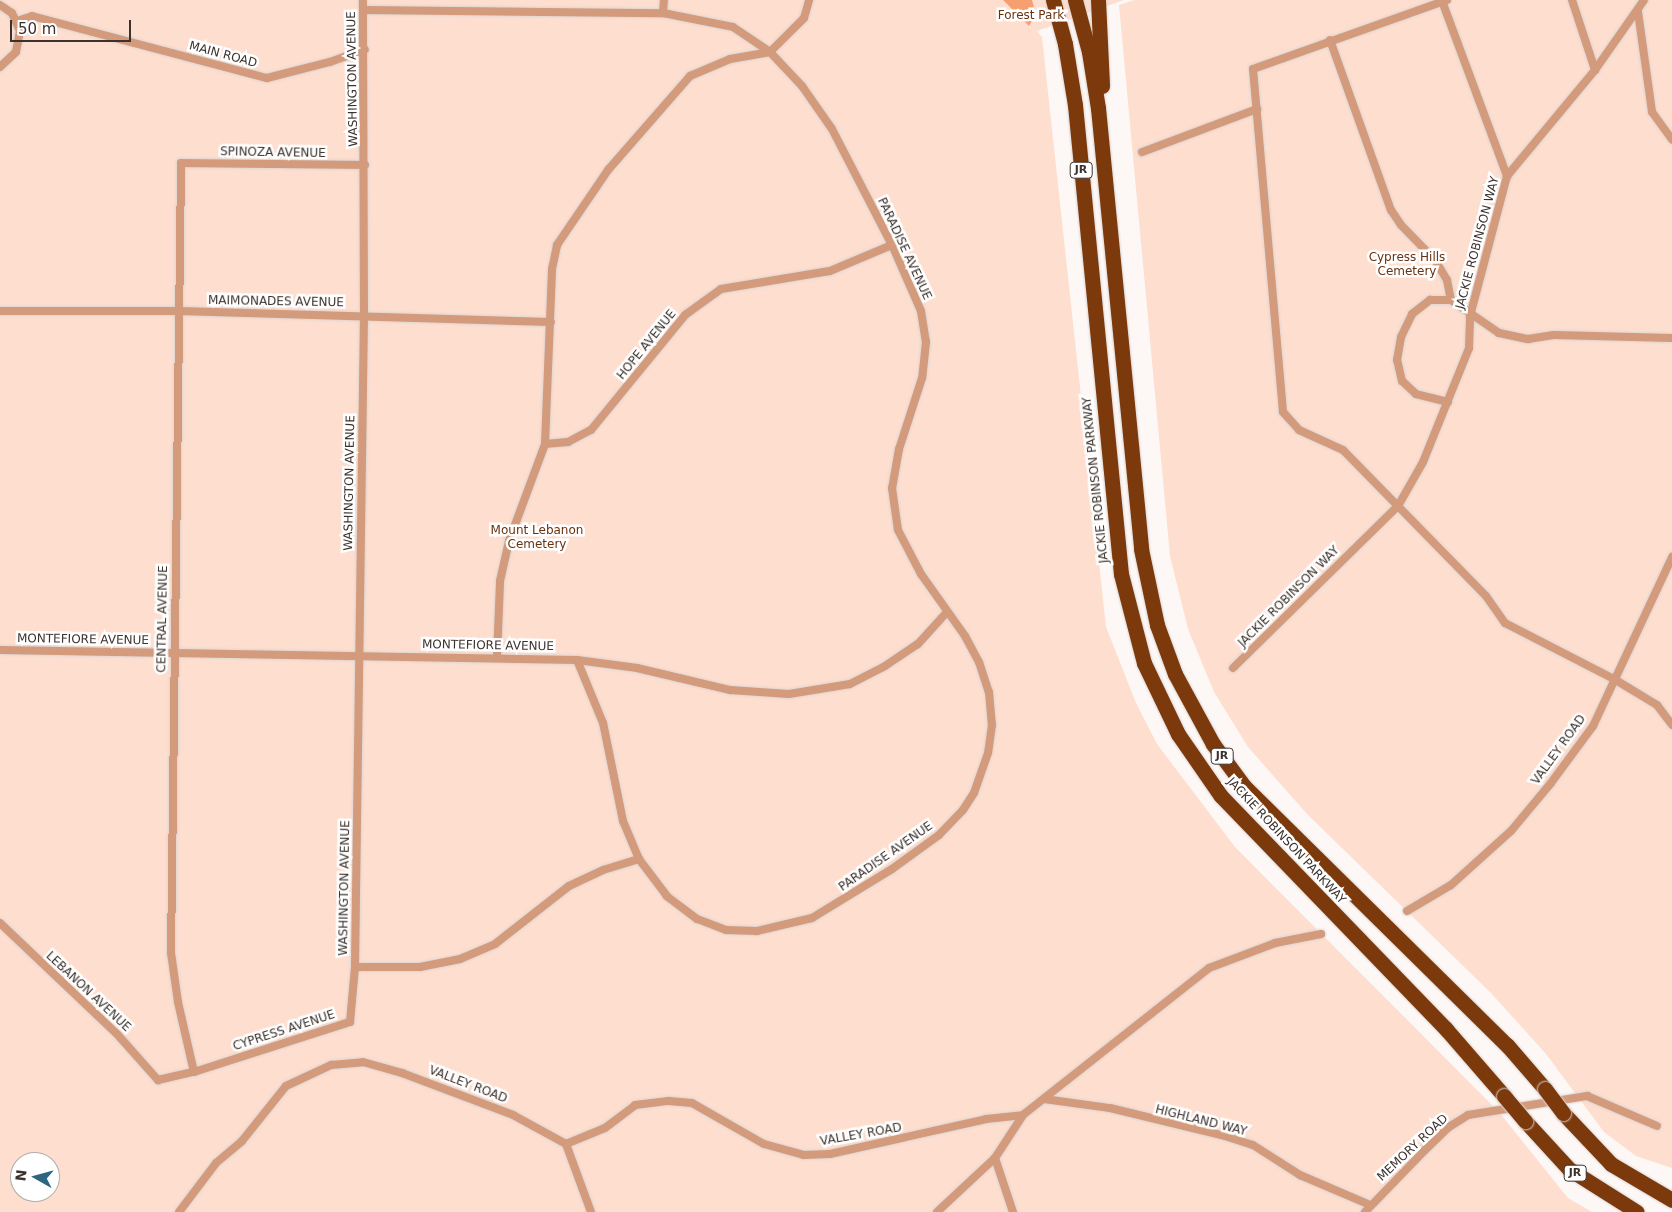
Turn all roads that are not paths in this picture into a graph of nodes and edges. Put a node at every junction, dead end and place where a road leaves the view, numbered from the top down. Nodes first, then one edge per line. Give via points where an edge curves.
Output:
1 (363, 0) edge
2 (664, 0) edge
3 (809, 0) edge
4 (1053, 0) edge
5 (1075, 0) edge
6 (1098, 0) edge
7 (1572, 0) edge
8 (1644, 0) edge
9 (1445, 1) edge
10 (0, 4) edge
11 (364, 10) junction
12 (1638, 12) junction
13 (663, 13) junction
14 (17, 21) junction
15 (1330, 40) junction
16 (365, 49) junction
17 (770, 52) junction
18 (0, 66) edge
19 (1595, 70) junction
20 (1257, 109) junction
21 (1101, 140) junction
22 (1672, 140) edge
23 (1142, 152) dead end
24 (181, 163) joint
25 (365, 165) junction
26 (1507, 176) junction
27 (892, 246) junction
28 (1451, 300) junction
29 (0, 311) edge
30 (179, 311) junction
31 (364, 315) junction
32 (1470, 316) junction
33 (551, 322) junction
34 (1672, 338) edge
35 (1448, 402) junction
36 (545, 444) junction
37 (1398, 506) junction
38 (1672, 557) edge
39 (947, 612) junction
40 (0, 650) edge
41 (174, 652) junction
42 (359, 656) junction
43 (497, 657) junction
44 (577, 660) junction
45 (1233, 668) dead end
46 (1614, 679) junction
47 (1672, 725) edge
48 (639, 859) junction
49 (1407, 911) dead end
50 (0, 923) edge
51 (1321, 934) dead end
52 (355, 967) junction
53 (194, 1072) junction
54 (158, 1080) joint
55 (1044, 1099) junction
56 (1022, 1115) junction
57 (1657, 1126) dead end
58 (566, 1144) junction
59 (995, 1158) junction
60 (1672, 1200) edge
61 (1370, 1205) junction
62 (179, 1212) edge
63 (591, 1212) edge
64 (937, 1212) edge
65 (1013, 1212) edge
66 (1365, 1212) edge
67 (1637, 1212) edge

1 - 11 lane, WASHINGTON AVENUE
2 - 13 lane
3 - 17 lane via 804,18
4 - 67 highway, JACKIE ROBINSON PARKWAY / JR, bridge via 1065,44 1075,105 1121,574 1144,663 1178,734 1221,796 1446,1029 1569,1169
5 - 21 highway, JACKIE ROBINSON PARKWAY / JR via 1089,52
6 - 21 highway via 1102,53
7 - 19 lane
8 - 12 lane, JACKIE ROBINSON WAY
9 - 15 lane
9 - 26 lane
10 - 14 lane
11 - 13 lane, PARADISE AVENUE
11 - 16 lane, WASHINGTON AVENUE
12 - 19 lane, JACKIE ROBINSON WAY
12 - 22 lane via 1652,112
13 - 17 lane, PARADISE AVENUE via 733,28
14 - 16 lane, MAIN ROAD via 32,16 267,78 330,62
14 - 18 lane via 20,31 18,47 9,61
15 - 20 lane via 1253,69
15 - 28 lane via 1391,210 1435,260 1447,280
16 - 25 lane, WASHINGTON AVENUE
17 - 27 lane, PARADISE AVENUE via 802,86 831,127
17 - 33 lane via 730,58 690,76 608,170 557,245 552,269
19 - 26 lane, JACKIE ROBINSON WAY
20 - 23 lane
20 - 37 lane via 1283,412 1299,430 1343,450
21 - 60 highway, JACKIE ROBINSON PARKWAY / JR, bridge via 1145,575 1157,625 1182,690 1213,744 1244,786 1494,1032 1611,1164
24 - 25 lane, SPINOZA AVENUE
24 - 30 lane, CENTRAL AVENUE
25 - 31 lane, WASHINGTON AVENUE
26 - 32 lane, JACKIE ROBINSON WAY
27 - 36 lane, HOPE AVENUE via 824,272 721,289 685,315 590,430 568,442
27 - 39 lane, PARADISE AVENUE via 921,311 926,342 922,378 899,449 892,488 898,530 921,574
28 - 32 lane
28 - 35 lane via 1430,300 1412,314 1401,337 1397,360 1402,381 1416,394
29 - 30 lane, MAIMONADES AVENUE
30 - 31 lane, MAIMONADES AVENUE
30 - 41 lane, CENTRAL AVENUE
31 - 33 lane, MAIMONADES AVENUE
31 - 42 lane, WASHINGTON AVENUE
32 - 34 lane via 1499,333 1528,340 1554,335
32 - 35 lane, JACKIE ROBINSON WAY via 1469,348
33 - 36 lane
35 - 37 lane, JACKIE ROBINSON WAY via 1423,462
36 - 43 lane via 509,541 500,581
37 - 45 lane, JACKIE ROBINSON WAY
37 - 46 lane via 1486,596 1505,624
38 - 46 lane, VALLEY ROAD
39 - 44 lane, MONTEFIORE AVENUE via 918,644 885,666 850,684 788,694 730,690 637,668
39 - 48 lane, PARADISE AVENUE via 978,662 989,692 992,725 988,753 974,793 964,810 939,836 860,890 812,918 757,931 726,930 697,919 667,896
40 - 41 lane, MONTEFIORE AVENUE
41 - 42 lane, MONTEFIORE AVENUE
41 - 53 lane, CENTRAL AVENUE via 171,952 178,1002
42 - 43 lane, MONTEFIORE AVENUE
42 - 52 lane, WASHINGTON AVENUE
43 - 44 lane, MONTEFIORE AVENUE
44 - 48 lane, PARADISE AVENUE via 603,723 623,821
46 - 47 lane via 1657,705
46 - 49 lane, VALLEY ROAD via 1592,726 1511,831 1451,885
48 - 52 lane via 603,870 569,886 495,944 460,959 420,967
50 - 54 lane, LEBANON AVENUE via 116,1034
51 - 55 lane, VALLEY ROAD via 1275,943 1209,968
52 - 53 lane, CYPRESS AVENUE via 350,1022
53 - 54 lane, CYPRESS AVENUE
55 - 56 lane, VALLEY ROAD
55 - 61 lane, HIGHLAND WAY via 1110,1108 1225,1136 1253,1146 1308,1179
56 - 58 lane, VALLEY ROAD via 986,1119 863,1149 804,1155 764,1144 692,1103 669,1101 635,1105 605,1128
56 - 59 lane
57 - 61 lane, MEMORY ROAD via 1587,1096 1468,1115 1449,1127
58 - 62 lane, VALLEY ROAD via 513,1115 402,1073 363,1062 331,1065 286,1086 249,1134 216,1163
58 - 63 lane
59 - 64 lane
59 - 65 lane
61 - 66 lane, MEMORY ROAD

